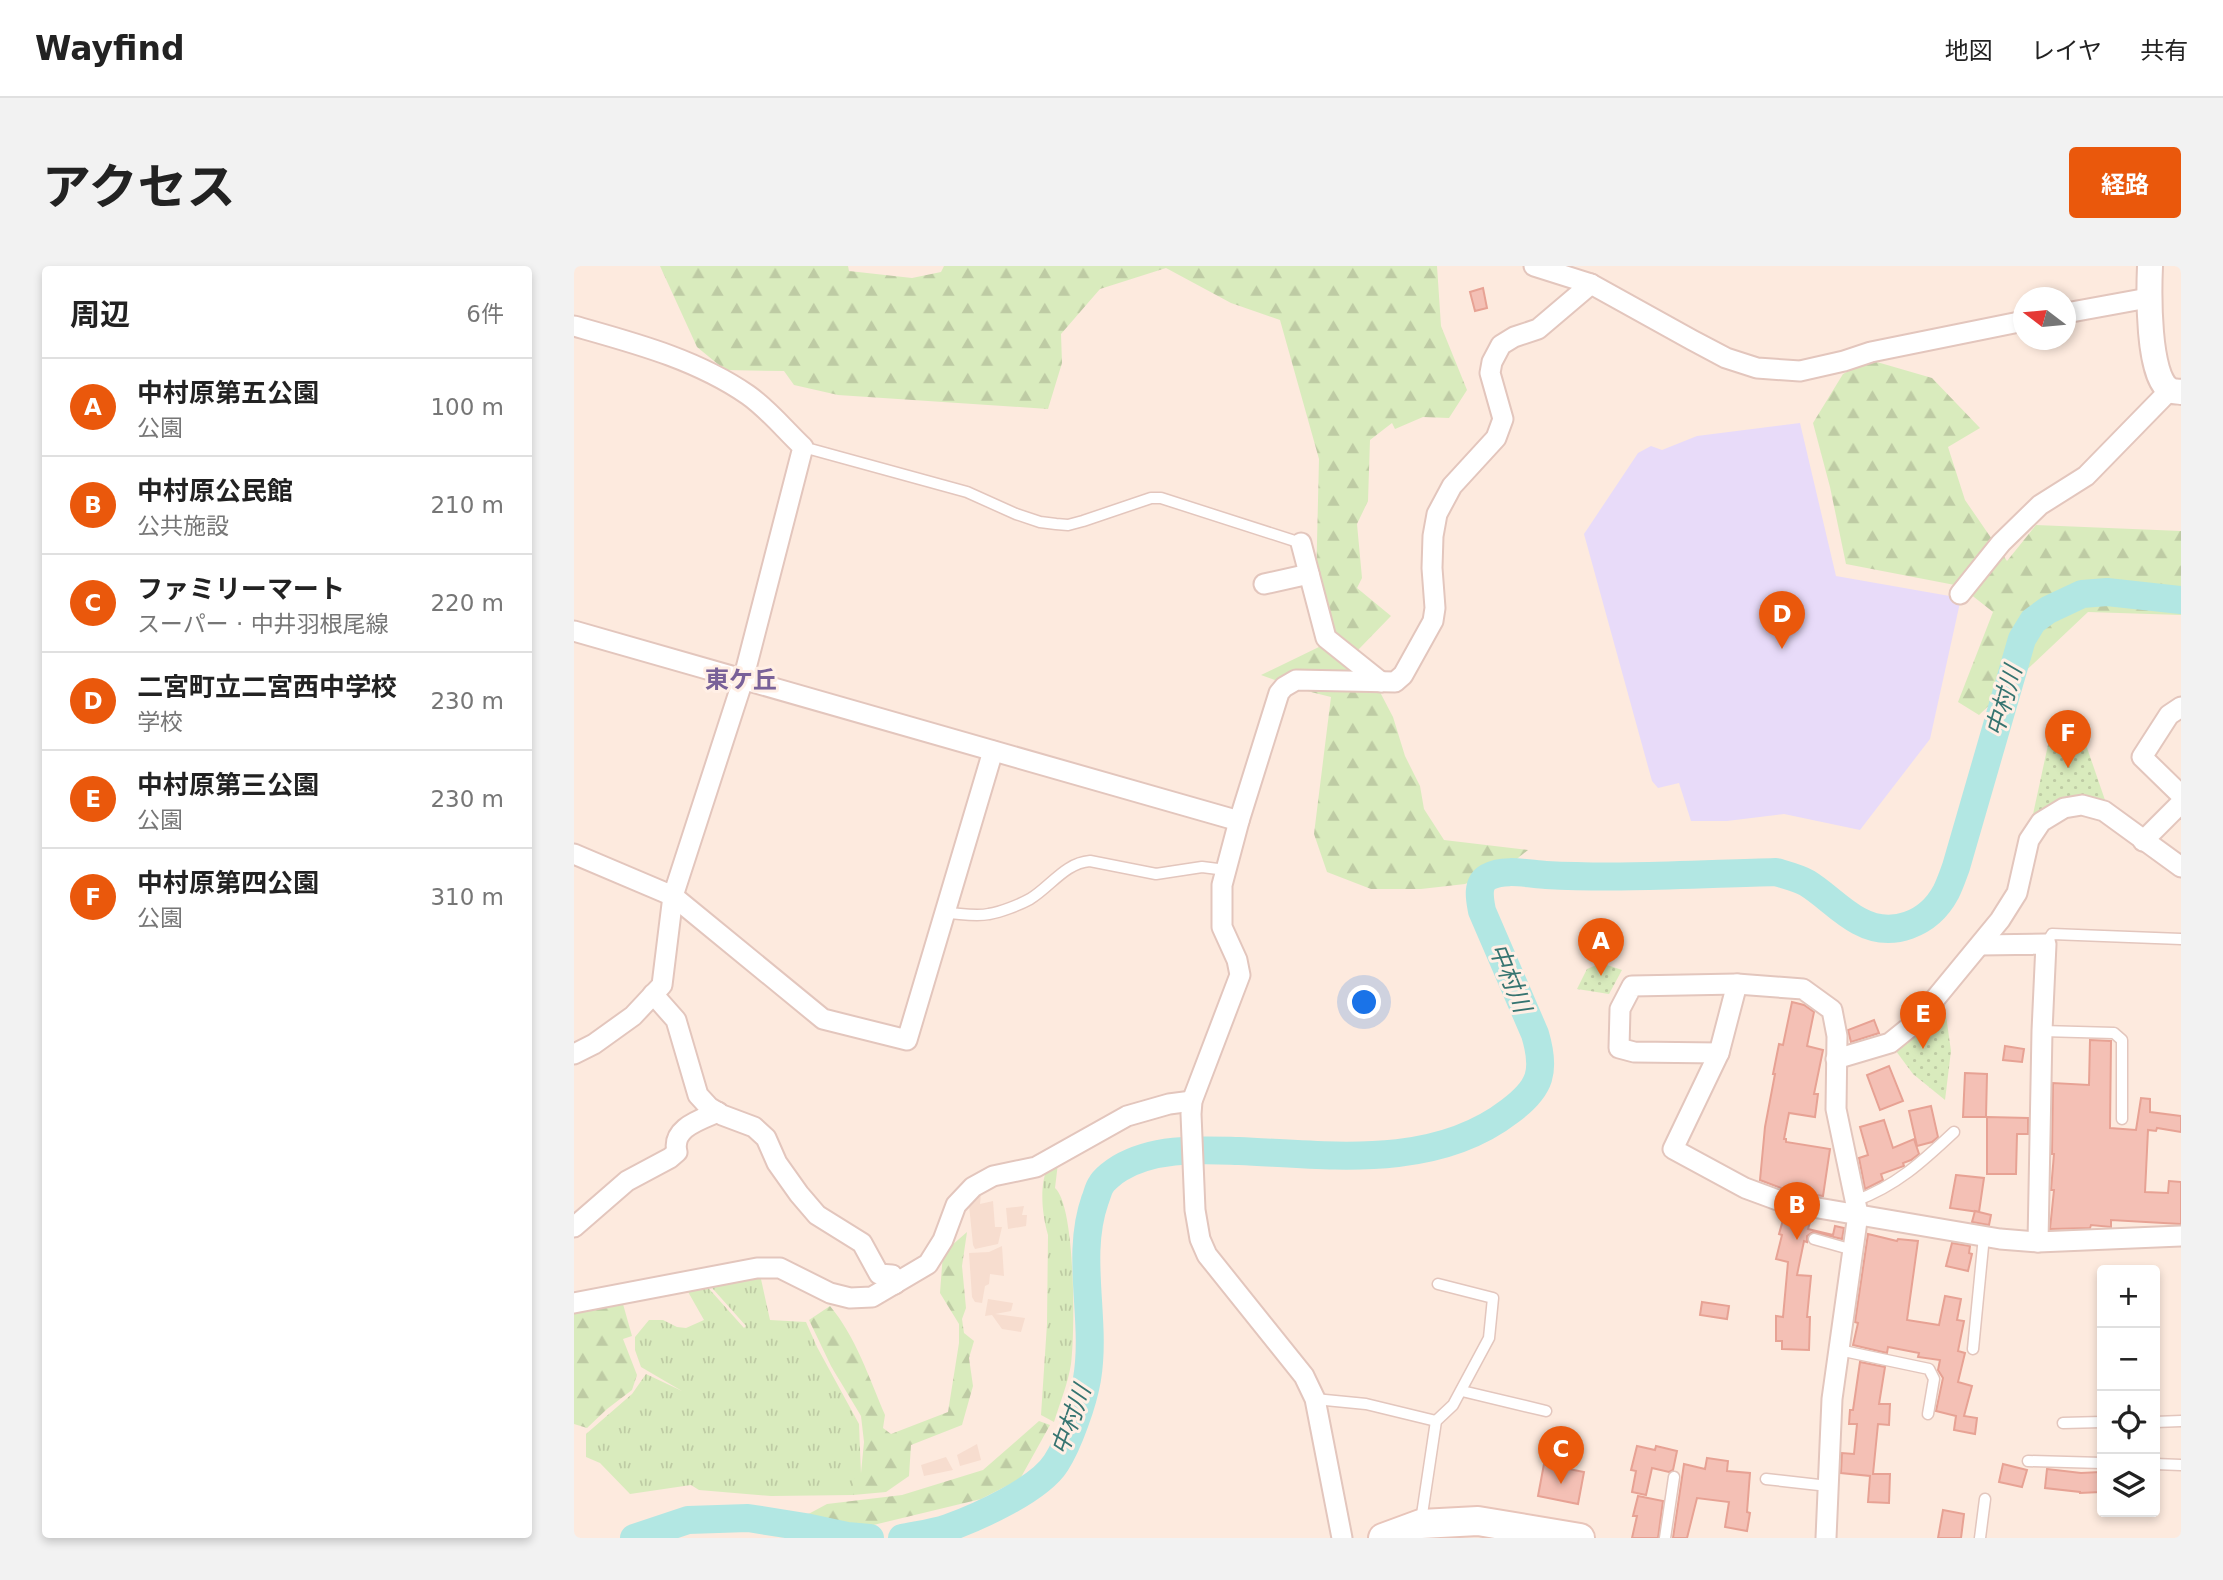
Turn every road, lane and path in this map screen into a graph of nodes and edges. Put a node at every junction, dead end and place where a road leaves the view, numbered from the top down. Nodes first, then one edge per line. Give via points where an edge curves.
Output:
1 (1534, 266) edge
2 (2150, 266) edge
3 (1591, 284) junction
4 (2148, 298) junction
5 (2076, 311) edge
6 (2013, 323) edge
7 (574, 326) edge
8 (2176, 391) edge
9 (803, 447) junction
10 (1301, 543) joint
11 (1309, 574) junction
12 (1263, 583) dead end
13 (1960, 594) dead end
14 (574, 631) edge
15 (743, 680) junction
16 (1381, 682) junction
17 (2181, 707) edge
18 (992, 751) junction
19 (2181, 795) edge
20 (2181, 803) edge
21 (1239, 821) junction
22 (2143, 841) junction
23 (574, 854) edge
24 (2181, 867) edge
25 (1226, 870) junction
26 (673, 897) junction
27 (944, 913) junction
28 (2181, 939) edge
29 (2046, 944) junction
30 (1980, 945) junction
31 (1737, 984) junction
32 (653, 994) junction
33 (2042, 1031) junction
34 (1719, 1053) junction
35 (574, 1054) edge
36 (1836, 1059) junction
37 (1192, 1108) junction
38 (718, 1112) junction
39 (2122, 1119) dead end
40 (1954, 1132) dead end
41 (1856, 1207) junction
42 (574, 1227) edge
43 (1984, 1236) junction
44 (2181, 1236) edge
45 (1814, 1239) dead end
46 (2038, 1242) junction
47 (1853, 1250) junction
48 (895, 1284) junction
49 (1438, 1284) dead end
50 (574, 1303) edge
51 (1973, 1349) dead end
52 (1839, 1350) junction
53 (1462, 1391) junction
54 (1315, 1399) junction
55 (1546, 1411) dead end
56 (1928, 1414) dead end
57 (1436, 1421) junction
58 (2181, 1421) edge
59 (2097, 1422) edge
60 (2160, 1422) edge
61 (2063, 1423) dead end
62 (2028, 1461) dead end
63 (2097, 1463) edge
64 (2160, 1464) edge
65 (2181, 1465) edge
66 (1674, 1477) dead end
67 (1766, 1479) dead end
68 (1828, 1486) junction
69 (1985, 1499) dead end
70 (1421, 1524) junction
71 (1342, 1538) edge
72 (1383, 1538) edge
73 (1579, 1538) edge
74 (1665, 1538) edge
75 (1826, 1538) edge
76 (1980, 1538) edge

1 - 3 street
2 - 4 street
3 - 6 street via 1692,341 1757,368 1800,371
3 - 16 street via 1538,330 1508,340 1496,353 1490,373 1502,425 1442,501 1433,537 1433,621 1403,675 1395,682
4 - 5 street
4 - 8 street via 2154,353 2164,384
7 - 9 street via 656,349 700,368 749,396
8 - 13 street via 2085,476 2040,505 2001,543
9 - 10 lane via 967,492 1040,522 1068,525 1161,498
9 - 15 street
10 - 11 street
11 - 12 street
11 - 16 street via 1326,638
14 - 15 street
15 - 18 street
15 - 26 street
16 - 21 street via 1296,680 1284,687
17 - 19 street via 2169,715 2142,757
18 - 21 street
18 - 27 street
20 - 22 street
21 - 25 street
22 - 24 street
22 - 30 street via 2104,811 2082,805 2064,808 2041,822 2029,840 2017,893
23 - 26 street
25 - 27 lane via 1202,867 1156,874 1079,862 1029,899 1007,908 988,915
25 - 37 street via 1222,928 1240,975
26 - 27 street via 823,1019 907,1040
26 - 32 street via 662,985
28 - 29 lane via 2052,934
29 - 30 street
29 - 33 street
30 - 36 street via 1916,1022 1891,1043
31 - 34 street
31 - 34 street via 1632,986 1620,1009 1619,1048
31 - 36 street via 1804,989 1832,1010
32 - 35 street via 633,1016
32 - 38 street via 676,1020 698,1095
33 - 39 lane via 2119,1036
33 - 46 street
34 - 41 street via 1673,1149 1745,1188 1783,1202
36 - 41 street via 1836,1109
37 - 48 street via 1169,1104 1126,1116 1036,1167 993,1176 974,1187 956,1205 928,1264
37 - 54 street via 1197,1225 1207,1255 1283,1348
38 - 42 street via 690,1125 678,1135 677,1152 627,1181
38 - 48 street via 754,1127 766,1138 778,1163 817,1215 862,1242 879,1274 892,1275
40 - 41 lane via 1899,1180
41 - 43 street
41 - 47 street
43 - 46 street
43 - 51 lane
44 - 46 street
45 - 47 lane
47 - 52 street
48 - 50 street via 872,1297 850,1298 780,1268 757,1268
49 - 53 lane via 1493,1298 1489,1338
52 - 56 lane via 1929,1369 1934,1379
52 - 68 street
53 - 55 lane
53 - 57 lane
54 - 57 lane via 1366,1404
54 - 71 street
57 - 70 lane
58 - 60 lane
59 - 61 lane
62 - 63 lane
64 - 65 lane
66 - 74 lane
67 - 68 lane
68 - 75 street
69 - 76 lane
70 - 72 main road
70 - 73 main road via 1478,1521

